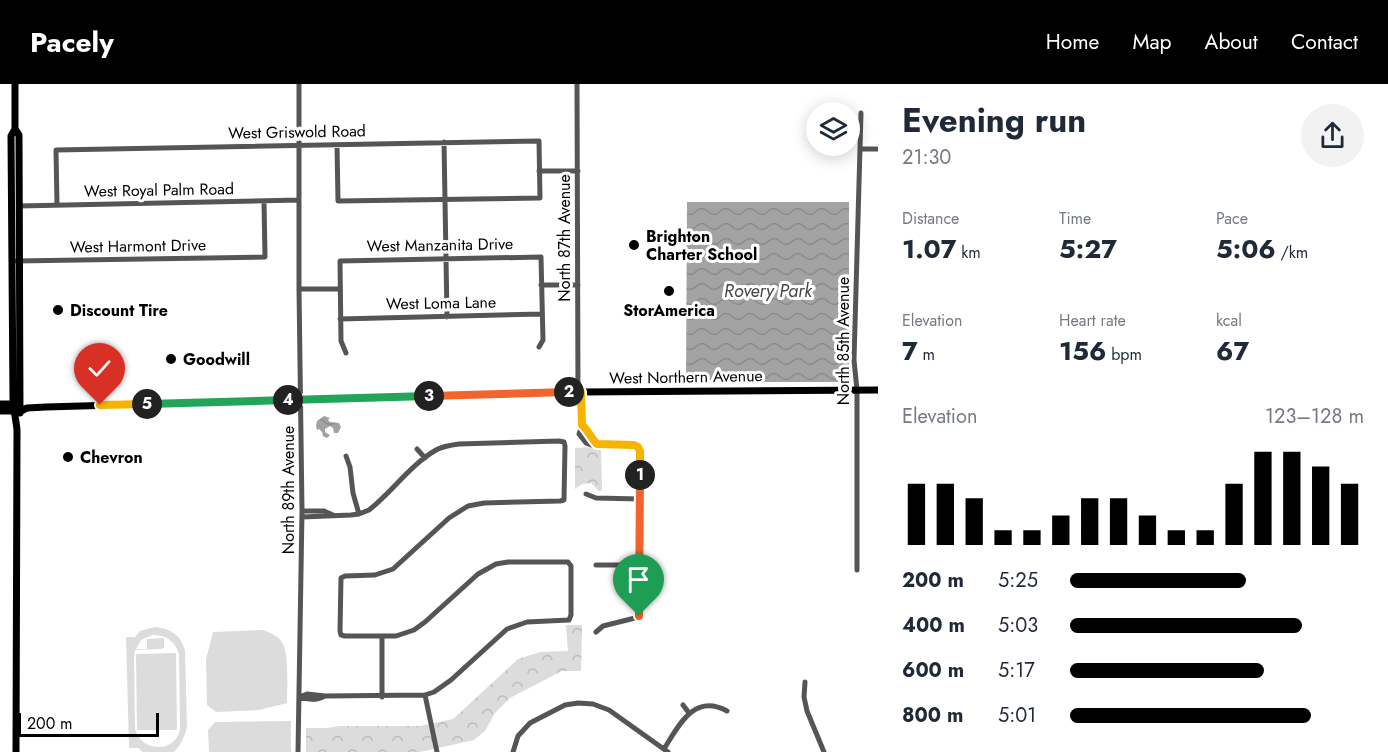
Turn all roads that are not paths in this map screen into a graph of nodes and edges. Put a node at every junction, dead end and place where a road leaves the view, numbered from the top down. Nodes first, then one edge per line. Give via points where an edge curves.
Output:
1 (15, 84) edge
2 (298, 84) edge
3 (578, 84) edge
4 (861, 113) dead end
5 (15, 129) junction
6 (444, 142) junction
7 (298, 145) junction
8 (337, 145) junction
9 (860, 149) joint
10 (878, 149) edge
11 (860, 156) edge
12 (12, 170) junction
13 (539, 171) junction
14 (578, 171) junction
15 (299, 200) junction
16 (445, 200) junction
17 (264, 201) junction
18 (57, 205) junction
19 (19, 206) junction
20 (446, 259) junction
21 (16, 262) junction
22 (541, 285) junction
23 (578, 285) junction
24 (299, 289) junction
25 (340, 289) junction
26 (12, 295) junction
27 (543, 315) junction
28 (447, 317) junction
29 (340, 319) junction
30 (20, 338) junction
31 (539, 347) dead end
32 (346, 353) dead end
33 (857, 390) junction
34 (878, 390) edge
35 (580, 392) junction
36 (300, 399) junction
37 (0, 404) edge
38 (19, 408) junction
39 (0, 411) edge
40 (582, 425) junction
41 (588, 435) junction
42 (582, 439) junction
43 (597, 444) junction
44 (417, 449) dead end
45 (346, 456) dead end
46 (424, 458) junction
47 (586, 494) dead end
48 (640, 499) junction
49 (302, 514) junction
50 (358, 514) junction
51 (596, 566) dead end
52 (640, 566) junction
53 (857, 570) dead end
54 (596, 632) dead end
55 (382, 636) junction
56 (805, 682) dead end
57 (425, 696) junction
58 (299, 697) junction
59 (382, 697) junction
60 (612, 704) dead end
61 (683, 705) dead end
62 (609, 710) junction
63 (727, 711) dead end
64 (689, 713) junction
65 (666, 750) edge
66 (15, 752) edge
67 (298, 752) edge
68 (436, 752) edge
69 (513, 752) edge
70 (824, 752) edge

1 - 5 main road
2 - 7 street, North 89th Avenue
3 - 14 street, North 87th Avenue
4 - 9 street, North 85th Avenue
5 - 12 main road via 11,136
5 - 19 main road via 19,135
6 - 8 street, West Griswold Road
6 - 13 street, West Griswold Road via 539,141
6 - 16 street
7 - 8 street, West Griswold Road
7 - 15 street, North 89th Avenue
7 - 18 street, West Griswold Road via 56,150
8 - 16 street via 338,201
9 - 10 street
11 - 33 street, North 85th Avenue via 854,360
12 - 19 main road
12 - 21 main road
13 - 14 street
13 - 16 street via 540,198
14 - 23 street, North 87th Avenue
15 - 17 street, West Royal Palm Road
15 - 24 street, North 89th Avenue
16 - 20 street
17 - 18 street, West Royal Palm Road
17 - 21 street, West Harmont Drive via 265,257
18 - 19 street, West Royal Palm Road
19 - 21 main road
20 - 22 street, West Manzanita Drive via 541,257
20 - 25 street, West Manzanita Drive via 340,261
20 - 28 street
21 - 26 main road
21 - 30 main road
22 - 23 street
22 - 27 street
23 - 35 street, North 87th Avenue
24 - 25 street
24 - 36 street, North 89th Avenue
25 - 29 street
26 - 30 main road via 16,333
26 - 38 main road
27 - 28 street, West Loma Lane
27 - 31 street via 543,340
28 - 29 street, West Loma Lane
29 - 32 street
30 - 38 main road
33 - 34 main road, West Northern Avenue
33 - 35 main road, West Northern Avenue
33 - 53 street, North 85th Avenue
35 - 36 main road, West Northern Avenue
35 - 40 street, North 87th Avenue
36 - 38 main road, West Northern Avenue
36 - 49 street, North 89th Avenue
37 - 38 main road, West Northern Avenue
38 - 39 main road, West Northern Avenue
38 - 66 main road
40 - 41 street, North 87th Avenue
40 - 42 street, North 87th Avenue
41 - 42 street
41 - 43 street, North 87th Avenue
42 - 43 street
43 - 48 street via 638,447
44 - 46 street
45 - 50 street
46 - 50 street via 369,510
46 - 55 street via 459,444 564,442 564,500 468,506 449,518 393,569 341,578 341,635
47 - 48 street via 596,498
48 - 52 street
49 - 50 street
49 - 58 street, North 89th Avenue
51 - 52 street
52 - 54 street via 639,616 603,626
55 - 57 street via 414,630 478,574 496,564 568,562 571,566 569,620 527,622 507,629 452,680
55 - 59 street
56 - 70 street via 807,711
57 - 59 street
57 - 68 street
58 - 59 street
58 - 67 street, North 89th Avenue
60 - 62 street
61 - 64 street
62 - 65 street
62 - 69 street via 586,703 570,704 525,727
63 - 64 street via 709,705
64 - 65 street

